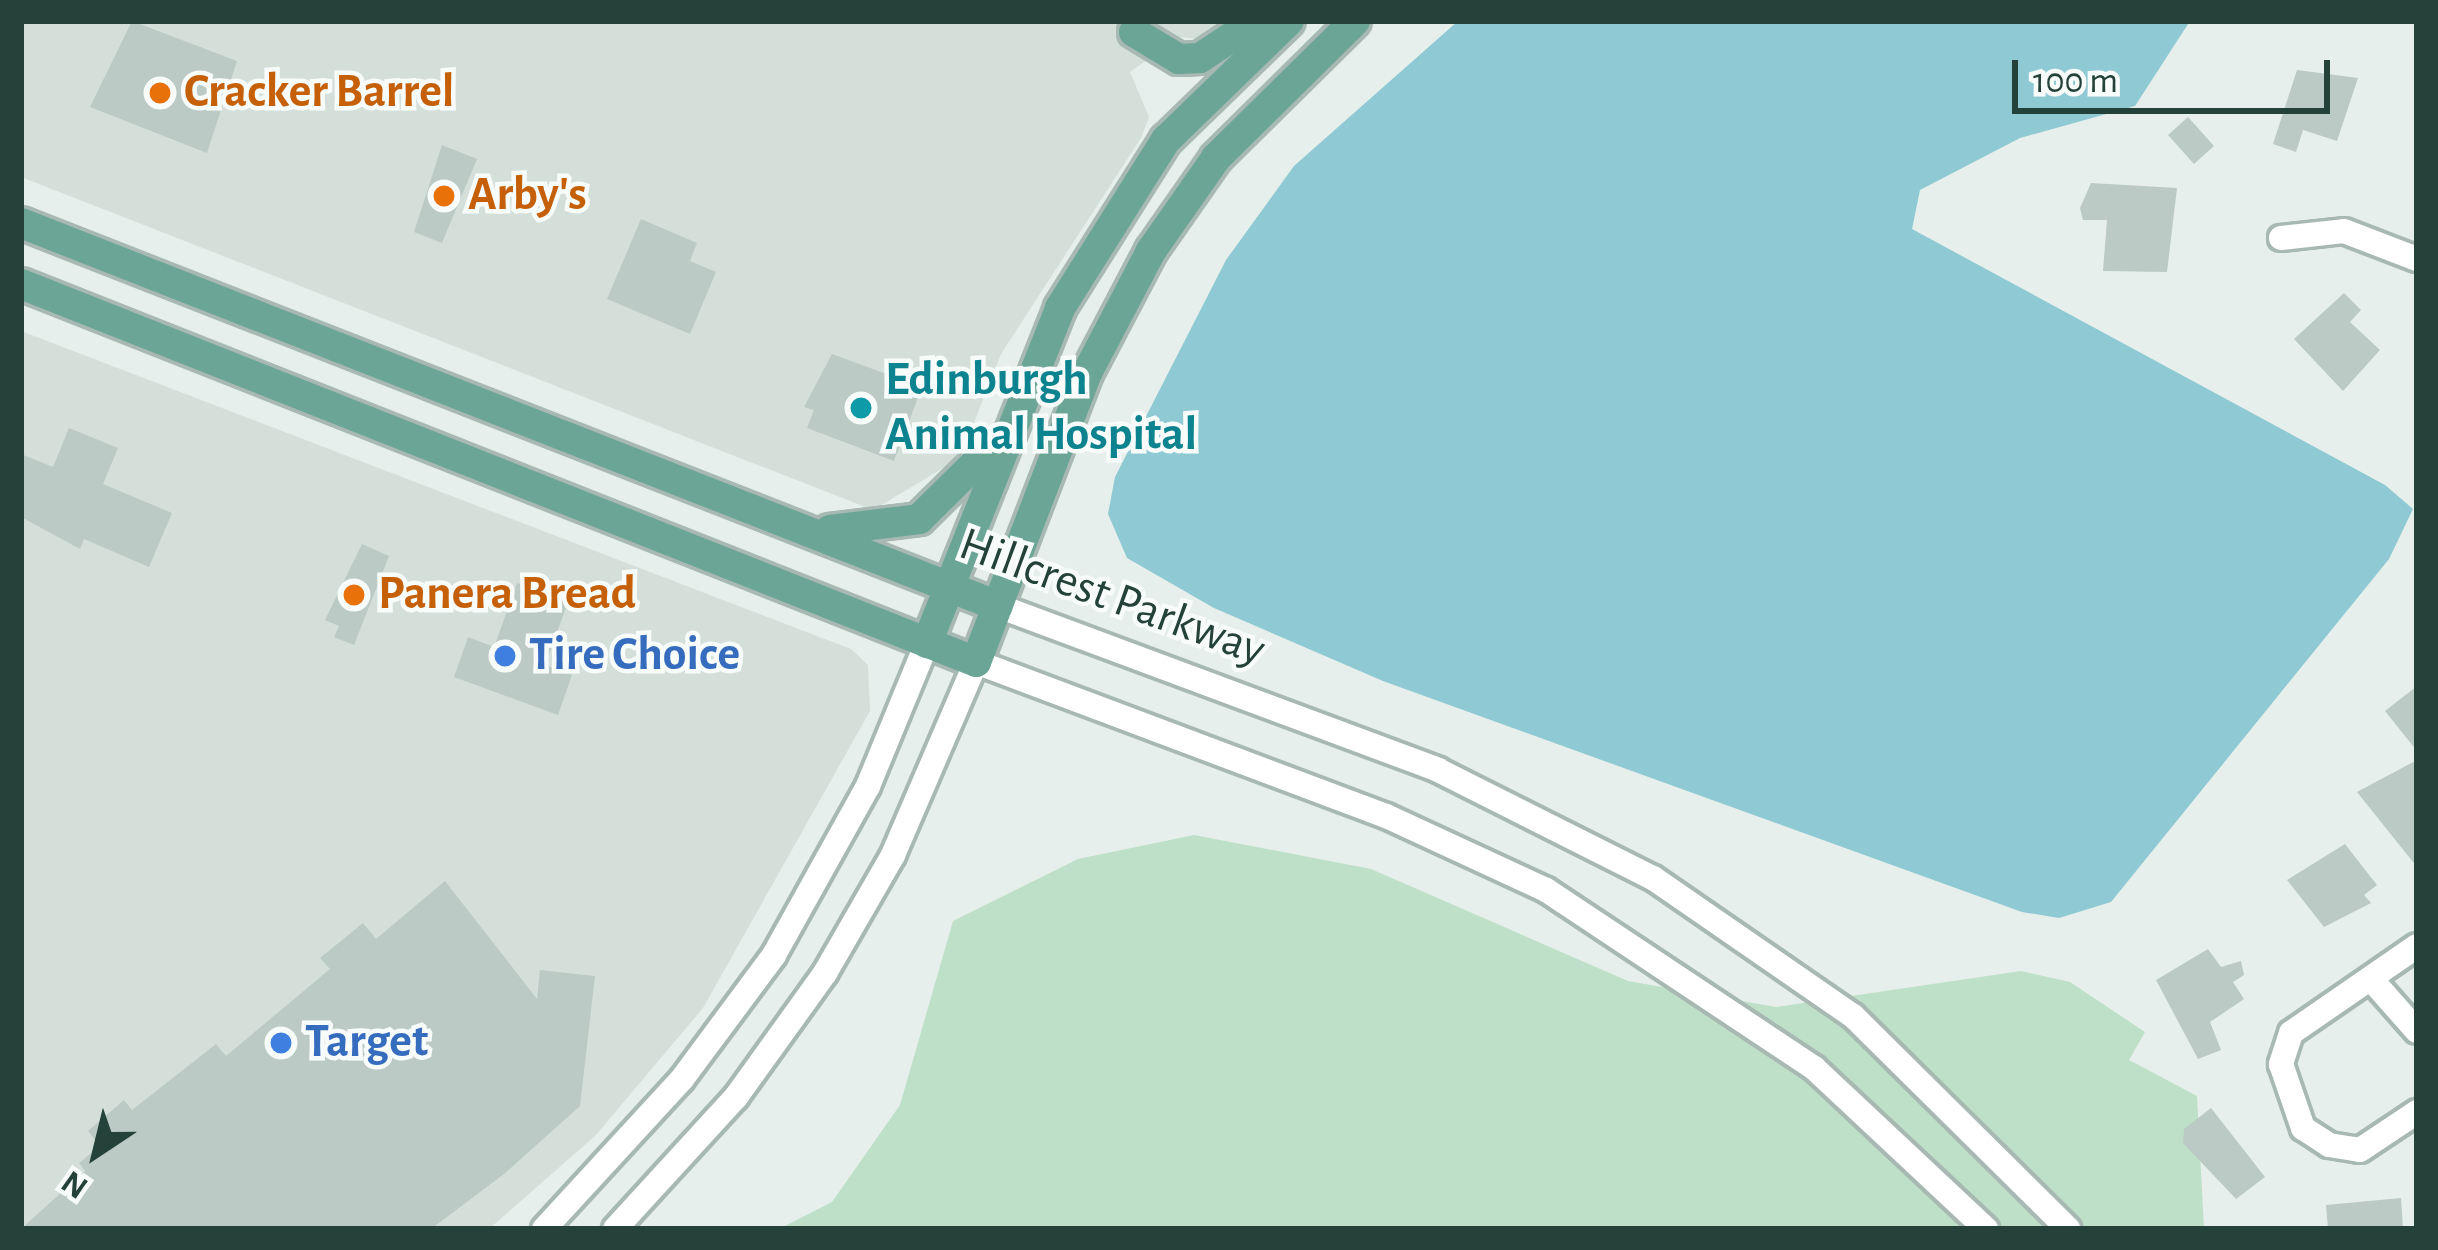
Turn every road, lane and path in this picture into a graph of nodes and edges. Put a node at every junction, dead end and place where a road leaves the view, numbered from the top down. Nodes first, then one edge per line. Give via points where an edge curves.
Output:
1 (1256, 21) edge
2 (1289, 21) edge
3 (1355, 21) edge
4 (1134, 32) dead end
5 (1186, 119) junction
6 (1178, 209) junction
7 (21, 223) edge
8 (2281, 238) dead end
9 (2417, 259) edge
10 (21, 284) edge
11 (1005, 430) junction
12 (763, 513) junction
13 (950, 587) junction
14 (998, 606) junction
15 (927, 643) junction
16 (976, 662) junction
17 (2417, 946) edge
18 (2371, 979) junction
19 (2417, 1031) edge
20 (2417, 1112) edge
21 (544, 1229) edge
22 (615, 1229) edge
23 (1986, 1229) edge
24 (2068, 1229) edge

1 - 4 main road via 1200,58 1178,59
2 - 5 main road
3 - 6 main road via 1289,79
5 - 6 main road via 1189,168
5 - 11 main road via 1060,308
6 - 14 main road via 1087,373
7 - 12 main road, Hillcrest Parkway
8 - 9 street via 2344,231
10 - 15 main road
11 - 12 main road via 919,520 863,532
11 - 13 main road
12 - 13 main road, Hillcrest Parkway
13 - 14 main road, Hillcrest Parkway
13 - 15 main road
14 - 16 main road
14 - 24 street, Hillcrest Parkway via 1438,770 1653,878 1853,1016
15 - 16 main road
15 - 21 street via 868,786 774,955 682,1079
16 - 22 street via 893,855 825,973 736,1097
16 - 23 street via 1387,816 1546,890 1814,1068
17 - 18 street
18 - 19 street
18 - 20 street via 2291,1033 2285,1092 2303,1128 2360,1150

